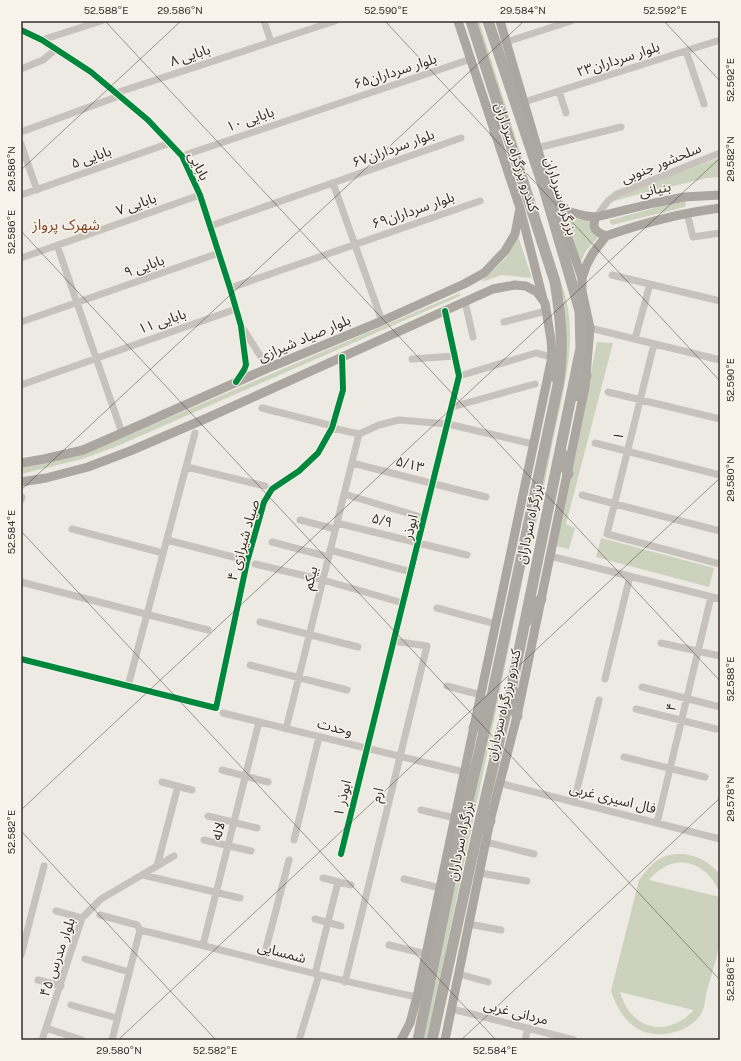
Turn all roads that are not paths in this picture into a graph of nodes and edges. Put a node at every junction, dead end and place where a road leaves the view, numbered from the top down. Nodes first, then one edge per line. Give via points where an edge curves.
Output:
1 (101, 21) edge
2 (264, 21) edge
3 (335, 21) edge
4 (458, 21) edge
5 (470, 21) edge
6 (488, 21) edge
7 (500, 21) edge
8 (571, 21) edge
9 (21, 30) edge
10 (42, 40) junction
11 (720, 40) edge
12 (271, 42) junction
13 (506, 42) junction
14 (56, 49) junction
15 (686, 51) junction
16 (471, 59) junction
17 (21, 69) edge
18 (559, 91) junction
19 (118, 94) junction
20 (524, 102) junction
21 (704, 104) dead end
22 (327, 107) joint
23 (500, 110) junction
24 (566, 113) dead end
25 (620, 127) dead end
26 (21, 132) edge
27 (495, 134) junction
28 (461, 138) dead end
29 (170, 143) junction
30 (21, 144) edge
31 (537, 148) junction
32 (720, 153) edge
33 (182, 156) junction
34 (543, 167) junction
35 (334, 183) junction
36 (543, 186) junction
37 (37, 190) junction
38 (21, 195) edge
39 (200, 195) junction
40 (720, 195) edge
41 (684, 197) junction
42 (480, 201) dead end
43 (554, 202) junction
44 (520, 208) junction
45 (720, 208) edge
46 (687, 212) junction
47 (596, 216) junction
48 (210, 226) junction
49 (720, 233) edge
50 (606, 236) junction
51 (57, 245) junction
52 (355, 245) junction
53 (219, 253) junction
54 (21, 258) edge
55 (612, 275) dead end
56 (582, 278) junction
57 (464, 284) junction
58 (650, 284) junction
59 (230, 288) junction
60 (468, 300) junction
61 (720, 301) edge
62 (77, 302) junction
63 (545, 307) junction
64 (236, 309) junction
65 (445, 311) junction
66 (382, 321) junction
67 (21, 322) edge
68 (504, 322) dead end
69 (241, 326) junction
70 (590, 328) junction
71 (473, 337) dead end
72 (635, 339) junction
73 (654, 344) junction
74 (454, 356) junction
75 (342, 357) junction
76 (552, 357) junction
77 (96, 358) junction
78 (412, 359) dead end
79 (720, 360) edge
80 (272, 366) junction
81 (459, 376) junction
82 (586, 376) junction
83 (236, 382) junction
84 (535, 384) dead end
85 (21, 385) edge
86 (558, 385) junction
87 (608, 392) dead end
88 (640, 400) junction
89 (452, 407) junction
90 (569, 407) junction
91 (262, 408) dead end
92 (720, 419) edge
93 (448, 424) junction
94 (332, 427) junction
95 (122, 433) junction
96 (196, 434) dead end
97 (359, 434) junction
98 (595, 443) dead end
99 (534, 444) junction
100 (560, 449) junction
101 (628, 452) junction
102 (352, 462) junction
103 (21, 463) edge
104 (186, 467) junction
105 (568, 474) junction
106 (720, 475) edge
107 (21, 482) edge
108 (433, 483) junction
109 (265, 486) dead end
110 (344, 494) junction
111 (582, 495) dead end
112 (486, 497) dead end
113 (615, 504) junction
114 (424, 518) junction
115 (300, 520) dead end
116 (336, 526) junction
117 (72, 529) dead end
118 (720, 531) edge
119 (167, 540) junction
120 (272, 542) dead end
121 (418, 542) junction
122 (163, 553) junction
123 (329, 553) junction
124 (467, 555) dead end
125 (550, 556) junction
126 (241, 560) dead end
127 (520, 562) junction
128 (255, 564) dead end
129 (720, 564) edge
130 (536, 565) junction
131 (411, 572) junction
132 (630, 576) junction
133 (323, 580) junction
134 (21, 582) edge
135 (711, 597) junction
136 (541, 599) junction
137 (720, 599) edge
138 (403, 603) junction
139 (437, 608) dead end
140 (147, 614) junction
141 (260, 622) dead end
142 (496, 624) junction
143 (524, 626) junction
144 (208, 630) dead end
145 (310, 635) junction
146 (394, 641) junction
147 (661, 643) dead end
148 (358, 647) dead end
149 (698, 651) junction
150 (720, 656) edge
151 (21, 660) edge
152 (250, 665) dead end
153 (299, 678) junction
154 (605, 679) dead end
155 (495, 681) junction
156 (512, 684) junction
157 (128, 686) junction
158 (447, 686) dead end
159 (642, 687) dead end
160 (347, 690) dead end
161 (481, 695) junction
162 (687, 699) junction
163 (599, 700) dead end
164 (720, 707) edge
165 (636, 710) dead end
166 (223, 713) dead end
167 (517, 716) junction
168 (681, 720) junction
169 (259, 722) junction
170 (474, 728) junction
171 (286, 729) junction
172 (716, 729) dead end
173 (319, 737) junction
174 (367, 749) junction
175 (624, 756) dead end
176 (400, 757) junction
177 (670, 768) junction
178 (222, 770) dead end
179 (464, 772) junction
180 (245, 776) junction
181 (705, 777) dead end
182 (162, 782) dead end
183 (268, 782) dead end
184 (499, 783) junction
185 (178, 786) junction
186 (192, 790) dead end
187 (574, 802) junction
188 (421, 810) dead end
189 (456, 814) junction
190 (208, 816) dead end
191 (490, 821) joint
192 (234, 823) junction
193 (657, 823) junction
194 (257, 828) dead end
195 (481, 839) junction
196 (720, 839) edge
197 (204, 840) dead end
198 (294, 840) dead end
199 (228, 846) junction
200 (456, 848) junction
201 (252, 851) dead end
202 (341, 854) dead end
203 (534, 854) dead end
204 (174, 856) dead end
205 (290, 860) dead end
206 (44, 866) dead end
207 (158, 866) junction
208 (480, 873) junction
209 (143, 875) junction
210 (323, 878) dead end
211 (404, 879) dead end
212 (527, 881) dead end
213 (338, 882) junction
214 (351, 885) dead end
215 (440, 888) junction
216 (216, 892) junction
217 (240, 898) dead end
218 (56, 911) dead end
219 (100, 915) dead end
220 (82, 918) junction
221 (315, 919) dead end
222 (328, 922) junction
223 (469, 924) junction
224 (341, 926) dead end
225 (140, 930) junction
226 (501, 930) dead end
227 (203, 945) junction
228 (389, 945) dead end
229 (426, 954) junction
230 (21, 955) edge
231 (85, 959) dead end
232 (263, 960) junction
233 (129, 972) junction
234 (317, 974) junction
235 (459, 974) junction
236 (38, 980) dead end
237 (345, 982) junction
238 (488, 982) dead end
239 (61, 986) junction
240 (417, 998) junction
241 (71, 1005) dead end
242 (452, 1009) junction
243 (117, 1018) junction
244 (46, 1028) junction
245 (528, 1028) junction
246 (300, 1037) dead end
247 (42, 1040) edge
248 (82, 1040) edge
249 (112, 1040) edge
250 (401, 1040) edge
251 (418, 1040) edge
252 (432, 1040) edge
253 (445, 1040) edge
254 (525, 1040) edge
255 (574, 1040) edge

1 - 10 street
2 - 12 street
3 - 12 street, بابایی ۸
4 - 16 main road, کندرو بزرگراه سرداران
5 - 23 highway, بزرگراه سرداران
6 - 36 highway, بزرگراه سرداران
7 - 13 main road, کندرو بزرگراه سرداران
8 - 13 street
9 - 10 street, بابایی
10 - 14 street, بابایی
11 - 15 street, بلوار سرداران۲۳
12 - 19 street, بابایی ۸
13 - 20 main road, کندرو بزرگراه سرداران
14 - 17 street via 43,60
14 - 19 street, بابایی
15 - 18 street, بلوار سرداران۲۳
15 - 21 street
16 - 22 street, بلوار سرداران۶۵
16 - 27 main road, کندرو بزرگراه سرداران
18 - 20 street, بلوار سرداران۲۳
18 - 24 street
19 - 26 street, بابایی ۸
19 - 29 street, بابایی
20 - 31 main road, کندرو بزرگراه سرداران
22 - 33 street, بابایی ۱۰
23 - 27 highway
23 - 86 highway, بزرگراه سرداران via 555,282 562,346
25 - 31 street
27 - 44 main road, کندرو بزرگراه سرداران
28 - 35 street, بلوار سرداران۶۷
29 - 33 street, بابایی
29 - 37 street, بابایی ۵
30 - 37 street
31 - 34 main road, کندرو بزرگراه سرداران
32 - 47 street, سلحشور جنوبی via 618,194 608,201
33 - 39 street, بابایی
34 - 36 highway
34 - 43 main road, کندرو بزرگراه سرداران
35 - 48 street, بلوار سرداران۶۷
35 - 52 street
36 - 43 main road
36 - 90 highway, بزرگراه سرداران via 580,311 581,348
37 - 38 street, بابایی ۵
39 - 48 street, بابایی
39 - 51 street, بابایی ۷
40 - 41 main road, بنیانی
41 - 46 main road via 689,206
41 - 47 main road, بنیانی
42 - 52 street, بلوار سرداران۶۹
43 - 47 main road via 570,212
43 - 56 main road, کندرو بزرگراه سرداران
44 - 57 main road, بلوار صیاد شیرازی via 515,234 506,251 484,273
44 - 63 main road, کندرو بزرگراه سرداران
45 - 46 main road
46 - 49 street via 693,237
46 - 50 main road
47 - 50 main road via 594,228 597,233
48 - 53 street, بابایی
50 - 56 main road via 593,253
51 - 54 street, بابایی ۷
51 - 62 street
52 - 59 street, بلوار سرداران۶۹
52 - 66 street
53 - 59 street, بابایی
53 - 62 street, بابایی ۹
55 - 58 street
56 - 70 main road, کندرو بزرگراه سرداران via 582,291
57 - 60 main road via 472,292
57 - 66 main road, بلوار صیاد شیرازی
58 - 61 street
58 - 72 street
59 - 64 street, بابایی
60 - 63 main road via 493,289 515,285 526,286 537,292
60 - 65 main road
60 - 71 street
62 - 67 street, بابایی ۹
62 - 77 street
63 - 68 street
63 - 76 main road, کندرو بزرگراه سرداران
64 - 69 street, بابایی
64 - 77 street, بابایی ۱۱
65 - 74 street, ابوذر
65 - 75 main road
66 - 80 main road, بلوار صیاد شیرازی
69 - 80 street, بابایی via 261,357
69 - 83 street, بابایی via 246,365
70 - 72 street
70 - 82 main road, کندرو بزرگراه سرداران
72 - 73 street
73 - 79 street
73 - 88 street, ۱
74 - 78 street
74 - 81 street, ابوذر
75 - 94 street, صیاد شیرازی ۴ via 343,390
75 - 107 main road via 207,418 88,467
76 - 81 street via 536,353
76 - 86 highway
76 - 99 main road, کندرو بزرگراه سرداران
77 - 85 street, بابایی ۱۱
77 - 95 street
80 - 83 main road, بلوار صیاد شیرازی
81 - 89 street, ابوذر
82 - 90 highway
82 - 105 main road, کندرو بزرگراه سرداران
83 - 95 main road, بلوار صیاد شیرازی
84 - 89 street
86 - 127 highway, بزرگراه سرداران
87 - 88 street
88 - 92 street
88 - 101 street, ۱
89 - 93 street, ابوذر
90 - 100 highway, بزرگراه سرداران
91 - 94 street
93 - 97 street via 399,420
93 - 99 street
93 - 108 street, ابوذر
94 - 97 street
94 - 157 street, صیاد شیرازی ۴ via 318,453 299,471 272,489 264,502 247,562 216,708
95 - 103 main road, بلوار صیاد شیرازی via 83,450
96 - 104 street
97 - 102 street, بیکم
98 - 101 street
99 - 142 main road, کندرو بزرگراه سرداران
100 - 105 highway
100 - 130 highway, بزرگراه سرداران
101 - 106 street
101 - 113 street, ۱
102 - 108 street, ۵/۱۳
102 - 110 street, بیکم
104 - 109 street
104 - 119 street
105 - 125 main road, کندرو بزرگراه سرداران
108 - 112 street, ۵/۱۳
108 - 114 street, ابوذر
110 - 114 street
110 - 116 street, بیکم
111 - 113 street
113 - 118 street
113 - 129 street, ۱ via 607,534
114 - 121 street, ابوذر
115 - 116 street, ۵/۹
116 - 121 street, ۵/۹
116 - 123 street, بیکم
117 - 122 street
119 - 122 street
119 - 126 street
120 - 123 street
121 - 124 street, ۵/۹
121 - 131 street, ابوذر
122 - 140 street
123 - 131 street
123 - 133 street, بیکم
125 - 132 street
125 - 136 main road, کندرو بزرگراه سرداران
127 - 130 highway
127 - 155 highway, بزرگراه سرداران
128 - 133 street
130 - 143 highway, بزرگراه سرداران
131 - 138 street, ابوذر
132 - 135 street
132 - 154 street
133 - 138 street
133 - 145 street, بیکم
134 - 140 street
135 - 137 street
135 - 149 street, ۴
136 - 143 highway
136 - 167 main road, کندرو بزرگراه سرداران
138 - 146 street, ابوذر
139 - 142 street
140 - 144 street
140 - 157 street
141 - 145 street
142 - 161 main road, کندرو بزرگراه سرداران
143 - 156 highway, بزرگراه سرداران
145 - 148 street
145 - 153 street, بیکم
146 - 174 street, ابوذر
146 - 176 street, ارم via 427,646
147 - 149 street
149 - 150 street
149 - 162 street, ۴
151 - 157 street
152 - 153 street
153 - 160 street
153 - 171 street, بیکم
155 - 170 highway
155 - 200 highway, بزرگراه سرداران
156 - 167 highway
156 - 195 highway, بزرگراه سرداران
158 - 161 street
159 - 162 street
161 - 170 main road, کندرو بزرگراه سرداران
162 - 164 street
162 - 168 street, ۴
163 - 187 street
165 - 168 street
166 - 169 street, وحدت
167 - 184 main road, کندرو بزرگراه سرداران
168 - 172 street
168 - 177 street, ۴
169 - 171 street, وحدت
169 - 180 street, لاله
170 - 179 main road, کندرو بزرگراه سرداران
171 - 173 street, وحدت
173 - 174 street, وحدت
173 - 198 street
174 - 176 street, وحدت
174 - 202 street, ابوذر ۱
175 - 177 street
176 - 179 street, وحدت
176 - 237 street, ارم
177 - 181 street
177 - 193 street, ۴
178 - 180 street
179 - 189 main road, کندرو بزرگراه سرداران
180 - 183 street
180 - 192 street, لاله
182 - 185 street
184 - 187 street, فال اسیری غربی
184 - 191 main road, کندرو بزرگراه سرداران
185 - 186 street
185 - 207 street
187 - 193 street, فال اسیری غربی
188 - 189 street
189 - 200 highway
189 - 215 main road, کندرو بزرگراه سرداران
190 - 192 street
191 - 195 highway
192 - 194 street
192 - 199 street, لاله
193 - 196 street, فال اسیری غربی
195 - 203 street
195 - 208 main road
195 - 252 highway, بزرگراه سرداران
197 - 199 street
199 - 201 street
199 - 216 street, لاله
200 - 251 highway, بزرگراه سرداران
204 - 207 street, ۴۵ بلوار مدرس
205 - 232 street
206 - 230 street
207 - 209 street, ۴۵ بلوار مدرس
208 - 212 street
208 - 223 main road
209 - 216 street
209 - 220 street, ۴۵ بلوار مدرس via 101,899
210 - 213 street
211 - 215 street
213 - 214 street
213 - 222 street
215 - 229 main road, کندرو بزرگراه سرداران
216 - 217 street
216 - 227 street, لاله
218 - 220 street
219 - 225 street, شمسایی via 137,925
220 - 239 street, ۴۵ بلوار مدرس
221 - 222 street
222 - 224 street
222 - 234 street
223 - 226 street
223 - 235 main road
225 - 227 street, شمسایی
225 - 233 street
227 - 232 street, شمسایی
228 - 229 street
229 - 240 main road, کندرو بزرگراه سرداران
231 - 233 street
232 - 234 street, شمسایی
233 - 243 street
234 - 237 street, شمسایی
234 - 246 street
235 - 238 street
235 - 242 main road
236 - 239 street
237 - 240 street, شمسایی
239 - 244 street, ۴۵ بلوار مدرس
240 - 250 main road, کندرو بزرگراه سرداران via 410,1023
241 - 243 street
242 - 245 street, مردانی غربی
242 - 253 main road
243 - 249 street
244 - 247 street, ۴۵ بلوار مدرس
244 - 248 street
245 - 254 street
245 - 255 street, مردانی غربی

